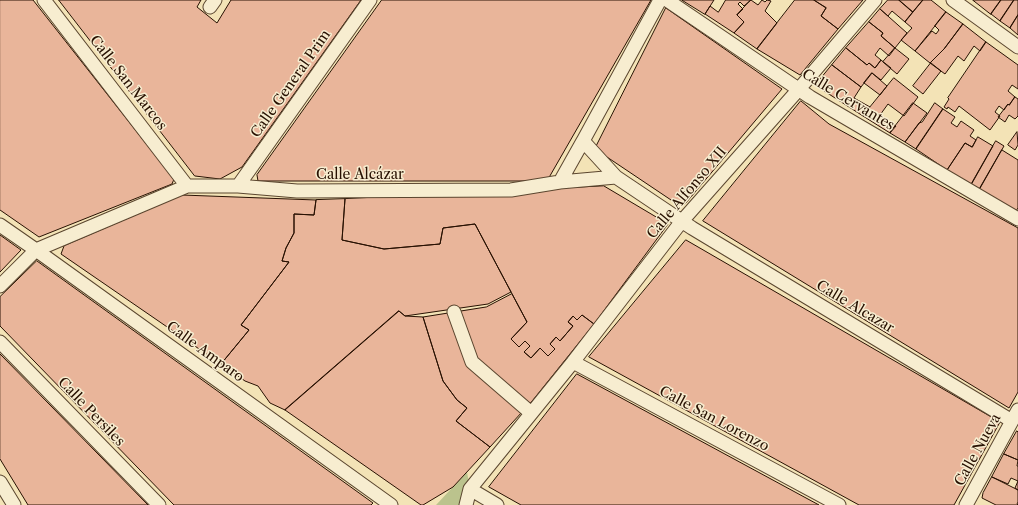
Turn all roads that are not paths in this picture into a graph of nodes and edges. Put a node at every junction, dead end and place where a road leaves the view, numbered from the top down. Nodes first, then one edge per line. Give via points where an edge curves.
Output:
1 (44, 0) edge
2 (370, 0) edge
3 (660, 0) edge
4 (667, 0) edge
5 (875, 0) edge
6 (954, 0) edge
7 (1018, 46) edge
8 (799, 89) junction
9 (583, 141) junction
10 (616, 177) junction
11 (560, 182) junction
12 (187, 186) junction
13 (238, 186) junction
14 (1018, 219) edge
15 (682, 221) junction
16 (0, 225) edge
17 (36, 250) junction
18 (0, 286) edge
19 (454, 312) dead end
20 (0, 342) edge
21 (573, 362) junction
22 (531, 413) junction
23 (1015, 415) edge
24 (0, 482) edge
25 (470, 489) junction
26 (971, 503) edge
27 (14, 505) edge
28 (159, 505) edge
29 (390, 505) edge
30 (466, 505) edge
31 (497, 505) edge
32 (839, 505) edge

1 - 12 street, Calle San Marcos
2 - 13 street, Calle General Prim
3 - 9 street
4 - 8 street, Calle Cervantes
5 - 8 street, Calle Alfonso XII
6 - 7 street
8 - 14 street, Calle Cervantes via 810,98
8 - 15 street, Calle Alfonso XII
9 - 10 street
9 - 11 street
10 - 11 street, Calle Alcázar
10 - 15 street
11 - 13 street, Calle Alcázar via 511,190 297,191
12 - 13 street, Calle Alcázar
12 - 17 street, Calle Alcázar
15 - 21 street, Calle Alfonso XII
15 - 23 street, Calle Alcazar
16 - 17 street, Calle Amparo
17 - 18 street
17 - 29 street, Calle Amparo
19 - 22 street via 472,362
20 - 28 street, Calle Persiles
21 - 22 street, Calle Alfonso XII
21 - 32 street, Calle San Lorenzo
22 - 25 street, Calle Alfonso XII
23 - 26 street, Calle Nueva
24 - 27 street
25 - 30 street, Calle Alfonso XII
25 - 31 street

